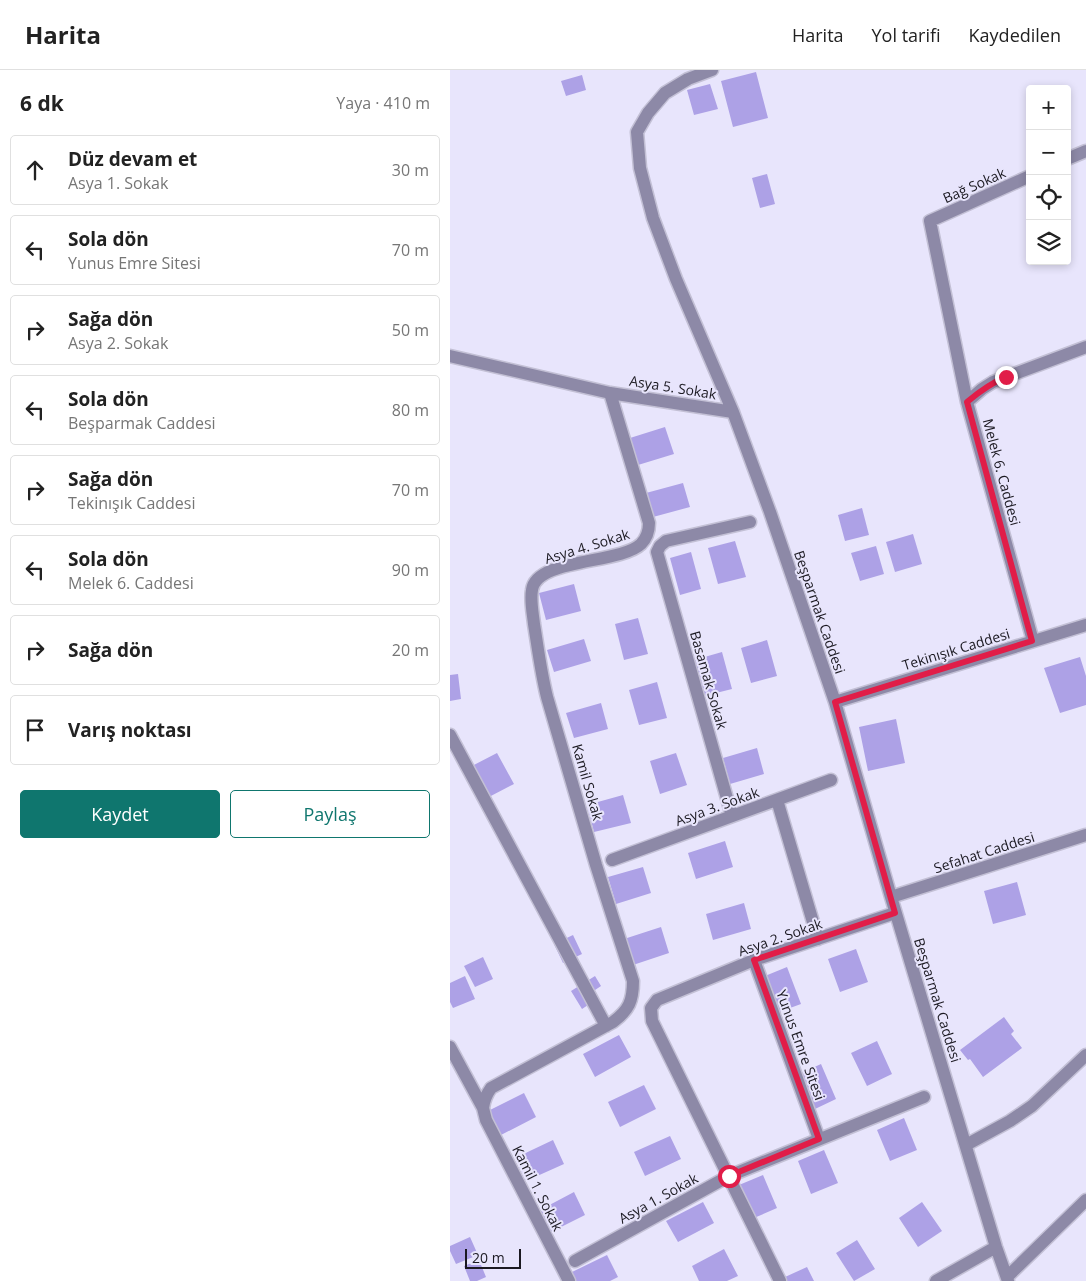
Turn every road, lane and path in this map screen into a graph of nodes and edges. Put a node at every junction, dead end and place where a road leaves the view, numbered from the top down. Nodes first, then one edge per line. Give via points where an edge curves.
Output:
1 (712, 70) edge
2 (1086, 151) edge
3 (1071, 157) edge
4 (1026, 178) edge
5 (930, 221) joint
6 (1086, 347) edge
7 (450, 356) edge
8 (610, 393) junction
9 (967, 402) junction
10 (732, 412) junction
11 (750, 522) dead end
12 (532, 588) joint
13 (1086, 624) edge
14 (1032, 641) junction
15 (835, 702) junction
16 (450, 735) edge
17 (832, 780) dead end
18 (777, 800) junction
19 (732, 816) junction
20 (1086, 835) edge
21 (612, 860) dead end
22 (891, 898) junction
23 (895, 913) junction
24 (818, 939) junction
25 (754, 960) junction
26 (606, 1026) junction
27 (450, 1047) edge
28 (1086, 1055) edge
29 (924, 1097) dead end
30 (483, 1108) junction
31 (819, 1139) junction
32 (966, 1145) junction
33 (729, 1176) junction
34 (1086, 1200) edge
35 (996, 1247) junction
36 (575, 1261) dead end
37 (1008, 1279) edge
38 (569, 1281) edge
39 (780, 1281) edge
40 (936, 1281) edge

1 - 10 street, Beşparmak Caddesi via 665,93 637,132 640,168 653,218
2 - 3 street
4 - 5 street, Bağ Sokak
5 - 9 street, Melek 6. Caddesi
6 - 9 street via 993,382
7 - 8 street, Asya 5. Sokak
8 - 10 street, Asya 5. Sokak
8 - 12 street, Asya 4. Sokak via 649,530 642,544 627,552 552,570 543,574
9 - 14 street, Melek 6. Caddesi
10 - 15 street, Beşparmak Caddesi
11 - 19 street, Basamak Sokak via 666,542 657,552
12 - 26 street, Kamil Sokak via 540,669 547,697 633,981 633,993 624,1014
13 - 14 street, Tekinışık Caddesi
14 - 15 street, Tekinışık Caddesi
15 - 22 street, Beşparmak Caddesi
16 - 26 street
17 - 18 street, Asya 3. Sokak
18 - 19 street, Asya 3. Sokak
18 - 24 street
19 - 21 street, Asya 3. Sokak
20 - 22 street, Sefahat Caddesi
22 - 23 street, Beşparmak Caddesi
23 - 24 street, Asya 2. Sokak
23 - 32 street, Beşparmak Caddesi
24 - 25 street, Asya 2. Sokak
25 - 31 street, Yunus Emre Sitesi
25 - 33 street, Asya 2. Sokak via 657,1000 651,1008 652,1021
26 - 30 street via 491,1088
27 - 30 street, Kamil 1. Sokak
28 - 32 street via 1032,1106
29 - 31 street, Asya 1. Sokak
30 - 38 street, Kamil 1. Sokak via 486,1120
31 - 33 street, Asya 1. Sokak
32 - 35 street, Beşparmak Caddesi
33 - 36 street, Asya 1. Sokak
33 - 39 street
34 - 37 street
35 - 37 street, Beşparmak Caddesi
35 - 40 street

